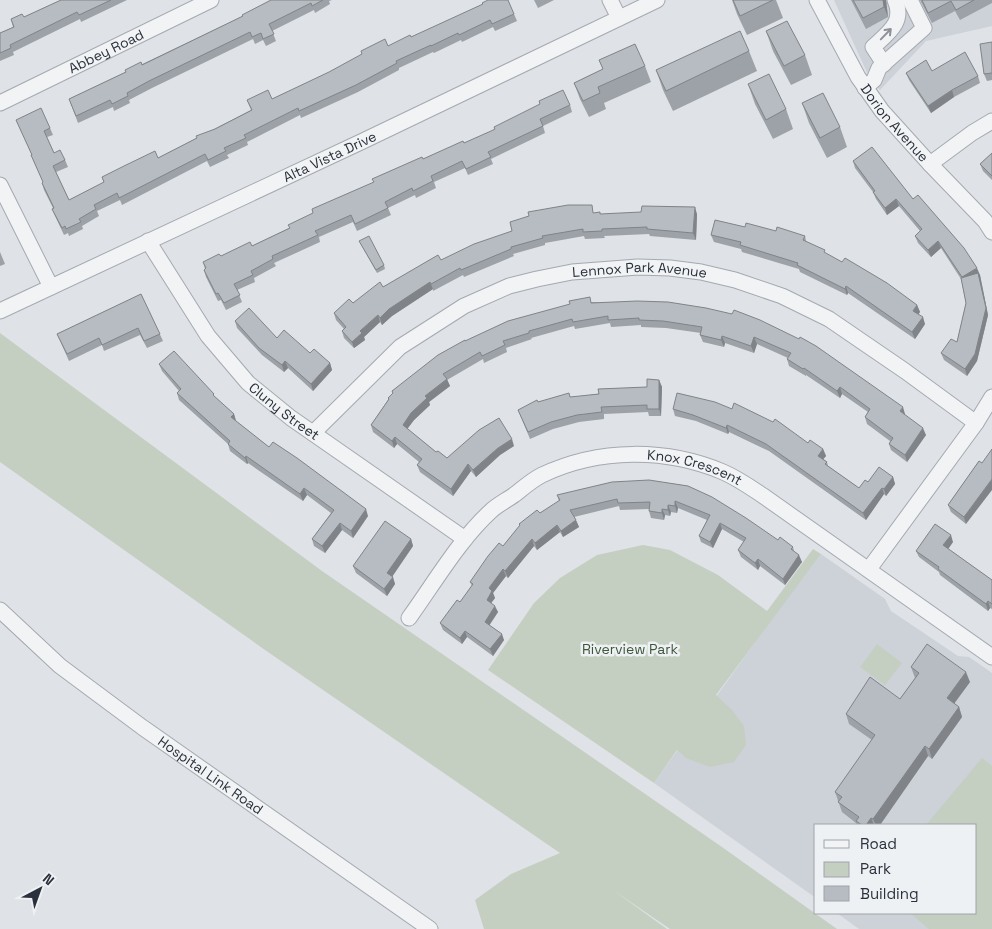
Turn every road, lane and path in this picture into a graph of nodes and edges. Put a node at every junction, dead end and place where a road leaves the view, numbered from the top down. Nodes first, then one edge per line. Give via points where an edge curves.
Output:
1 (211, 0) edge
2 (610, 0) edge
3 (657, 0) edge
4 (817, 0) edge
5 (895, 0) edge
6 (910, 0) edge
7 (619, 18) junction
8 (884, 64) junction
9 (865, 88) junction
10 (0, 103) edge
11 (992, 121) edge
12 (930, 164) junction
13 (0, 185) edge
14 (992, 232) edge
15 (148, 241) junction
16 (51, 287) junction
17 (0, 311) edge
18 (992, 397) edge
19 (976, 423) junction
20 (313, 433) junction
21 (464, 539) junction
22 (869, 569) junction
23 (0, 610) edge
24 (409, 618) dead end
25 (992, 656) edge
26 (430, 929) edge

1 - 10 street, Abbey Road
2 - 7 street
3 - 7 street, Alta Vista Drive
4 - 9 street, Dorion Avenue
8 -> 5 street via 873,47 897,22 899,9
6 - 8 street via 924,28
7 - 15 street, Alta Vista Drive
8 - 9 street
9 - 12 street, Dorion Avenue
11 - 12 street
12 - 14 street, Dorion Avenue
13 - 16 street
15 - 16 street, Alta Vista Drive
15 - 20 street, Cluny Street via 208,336 242,376 270,402
16 - 17 street, Alta Vista Drive
18 - 19 street
19 - 20 street, Lennox Park Avenue via 829,319 782,296 701,272 638,266 572,272 538,279 509,286 464,306 400,347
19 - 22 street
20 - 21 street, Cluny Street
21 - 22 street, Knox Crescent via 493,509 541,476 600,456 633,454 695,462 724,473 762,495
21 - 24 street, Knox Crescent
22 - 25 street, Knox Crescent
23 - 26 street, Hospital Link Road via 68,672 142,727

